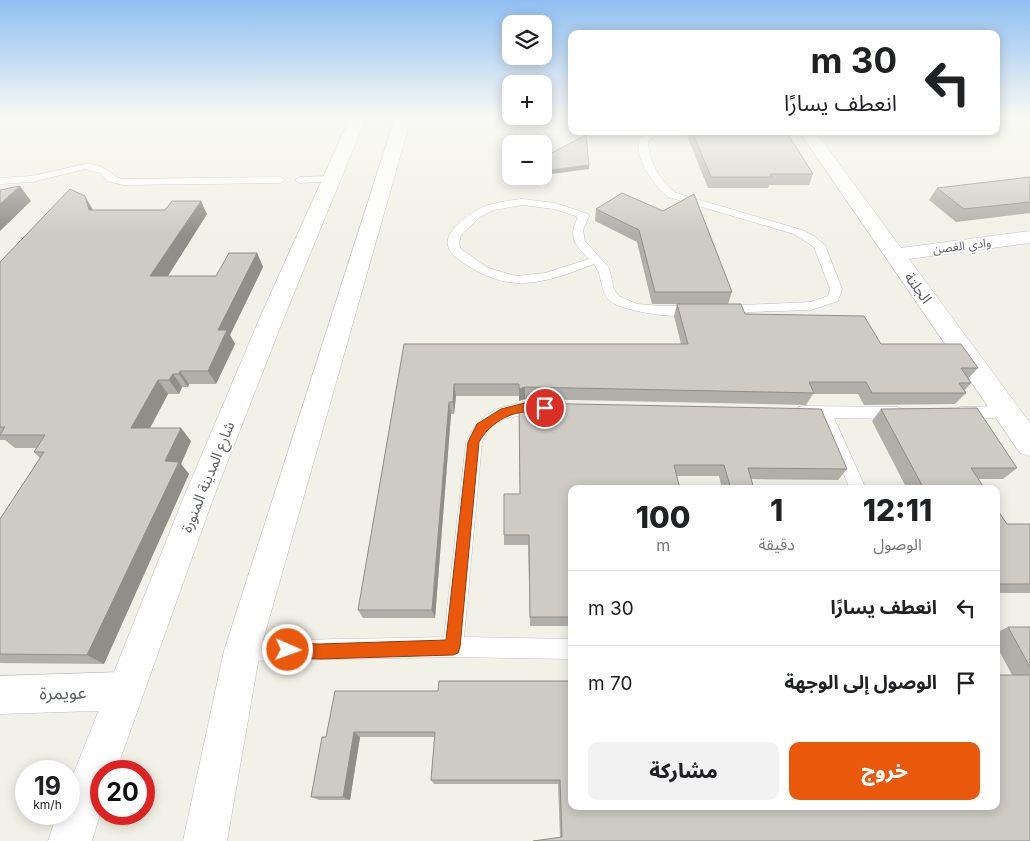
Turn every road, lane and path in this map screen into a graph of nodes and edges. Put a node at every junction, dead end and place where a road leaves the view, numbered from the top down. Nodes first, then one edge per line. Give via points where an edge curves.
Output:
1 (341, 157) edge
2 (390, 157) edge
3 (647, 157) edge
4 (825, 157) edge
5 (332, 179) junction
6 (280, 180) dead end
7 (300, 180) dead end
8 (0, 181) edge
9 (1030, 237) edge
10 (894, 255) junction
11 (596, 260) junction
12 (555, 408) edge
13 (784, 412) edge
14 (1007, 412) junction
15 (824, 413) junction
16 (911, 413) edge
17 (941, 413) edge
18 (1030, 446) edge
19 (856, 485) edge
20 (453, 647) junction
21 (568, 649) edge
22 (242, 651) junction
23 (125, 691) junction
24 (0, 695) edge
25 (70, 841) edge
26 (206, 841) edge

1 - 5 street, شارع المدينة المنورة
2 - 22 street
3 - 11 lane via 656,180 672,195 810,238 819,245 836,289 834,298 811,306 647,310 616,300 608,290 603,268
4 - 10 street, الجلتة
5 - 7 lane
5 - 23 street, شارع المدينة المنورة via 198,498
6 - 8 lane via 123,182 110,179 98,169 83,166 33,179
9 - 10 street, وادي الغصن
10 - 14 street, الجلتة
11 - 11 lane via 580,243 578,236 584,216 555,206 502,205 472,216 454,237 458,253 497,277 539,279
12 - 20 lane via 525,407 504,412 482,427 474,442
13 - 15 lane
14 - 17 lane
14 - 18 street, الجلتة
15 - 16 lane
15 - 19 lane
20 - 21 lane
20 - 22 lane
22 - 26 street
23 - 24 street, عويمرة
23 - 25 street, شارع المدينة المنورة

